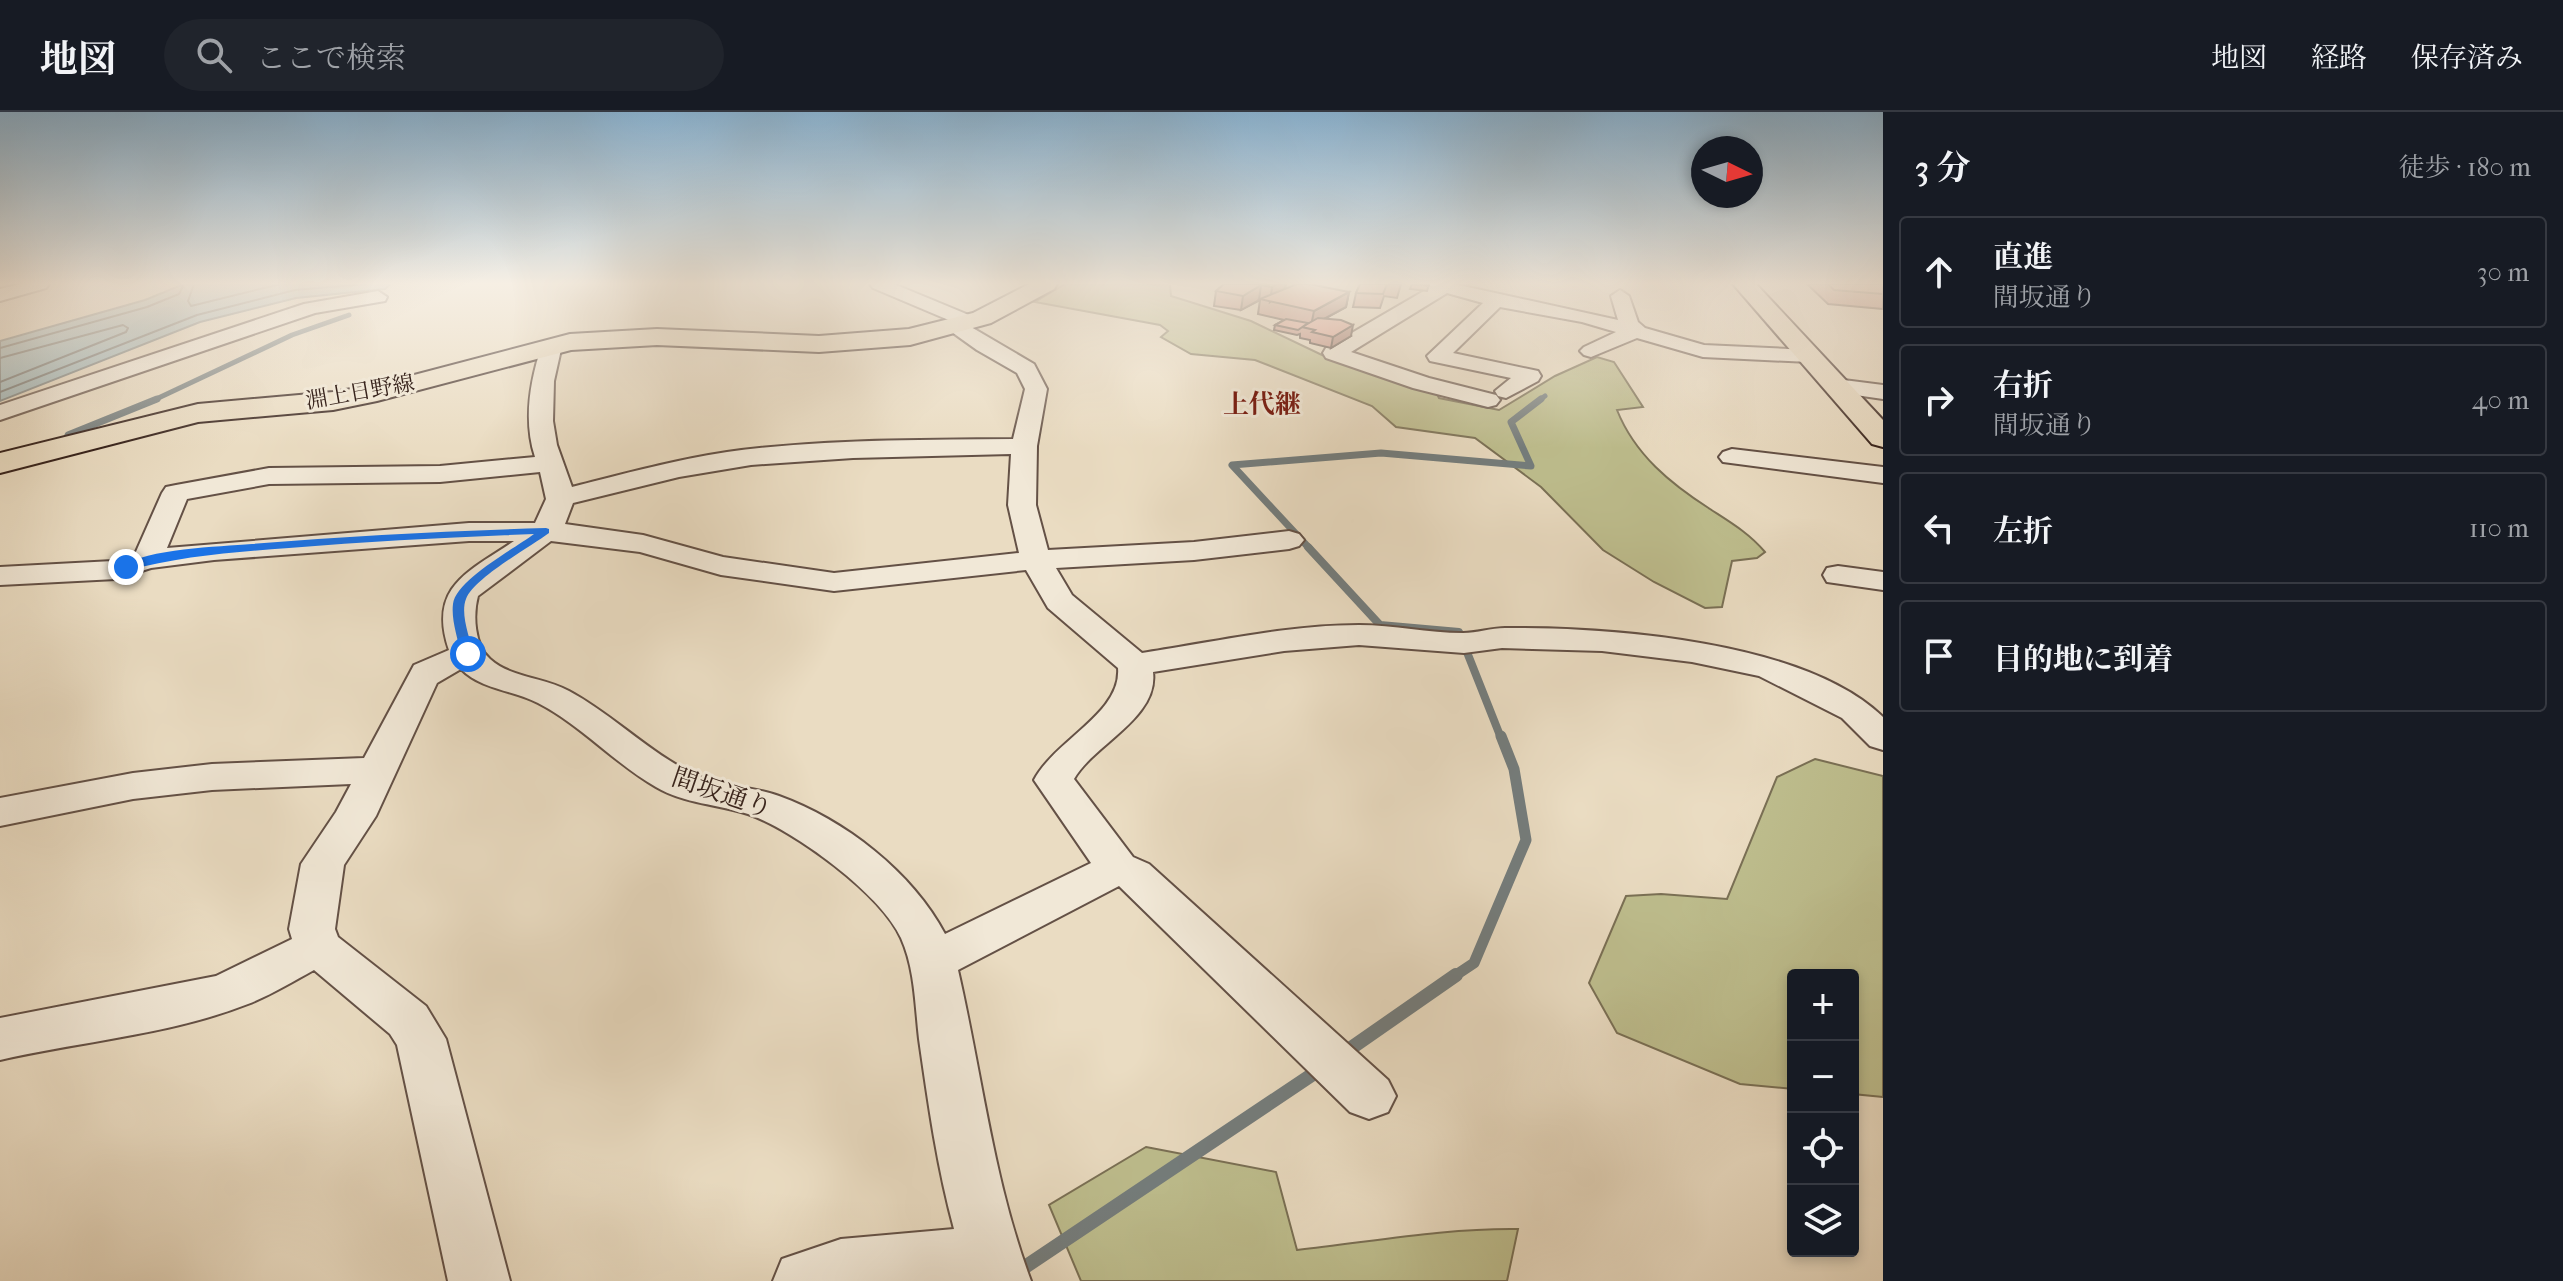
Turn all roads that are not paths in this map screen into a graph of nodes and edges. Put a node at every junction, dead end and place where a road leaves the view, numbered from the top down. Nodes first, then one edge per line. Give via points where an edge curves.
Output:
1 (221, 339) edge
2 (620, 339) edge
3 (678, 339) edge
4 (884, 339) edge
5 (983, 339) edge
6 (1356, 339) edge
7 (1456, 339) edge
8 (1620, 339) edge
9 (1662, 339) edge
10 (1793, 339) edge
11 (552, 345) junction
12 (1591, 351) dead end
13 (1809, 356) junction
14 (1836, 386) junction
15 (1883, 392) edge
16 (0, 413) edge
17 (1883, 438) edge
18 (1024, 446) junction
19 (1732, 457) dead end
20 (0, 463) edge
21 (550, 463) junction
22 (1883, 475) edge
23 (560, 498) junction
24 (546, 531) junction
25 (1289, 540) dead end
26 (147, 560) junction
27 (1036, 560) junction
28 (1838, 575) dead end
29 (0, 576) edge
30 (1883, 581) edge
31 (468, 654) junction
32 (1135, 665) junction
33 (1883, 738) edge
34 (377, 770) junction
35 (0, 812) edge
36 (1118, 868) junction
37 (318, 947) junction
38 (933, 961) junction
39 (0, 1039) edge
40 (1346, 1075) dead end
41 (995, 1268) edge
42 (479, 1281) edge
43 (804, 1281) edge

1 - 16 street
2 - 11 main road, 淵上日野線
3 - 4 main road, 淵上日野線 via 796,343
5 - 18 street via 1026,369 1036,389
6 - 7 street via 1334,353 1421,383 1497,395 1530,376 1438,356
8 - 12 street
9 - 13 street via 1703,351
10 - 13 main road
11 - 20 main road, 淵上日野線 via 377,393 190,415
11 - 21 street via 544,365 542,436
13 - 14 main road
14 - 15 street
14 - 17 main road
18 - 23 street via 749,457
18 - 27 street via 1022,505
19 - 22 street
21 - 23 street
21 - 26 street via 440,474 269,476 176,493
23 - 24 street
24 - 26 street via 410,535
24 - 27 street via 643,544 721,566 834,582
24 - 31 street via 460,596
25 - 27 street
26 - 29 street via 116,570
27 - 32 street via 1066,609
28 - 30 street
31 - 34 street via 426,672
31 - 38 street, 間坂通り via 489,673 563,701 683,785 765,806 808,827 876,879 915,922
32 - 33 street via 1284,641 1359,635 1464,643 1502,638 1616,642 1770,668 1855,710
32 - 36 street via 1137,684 1121,712 1054,775
34 - 35 street via 212,777
34 - 37 street via 323,864 312,929
36 - 38 street
36 - 40 street via 1134,875
37 - 39 street via 222,994 147,1014 63,1024
37 - 42 street via 408,1020 421,1039
38 - 41 street, 間坂通り via 959,1112
41 - 43 street via 841,1269

